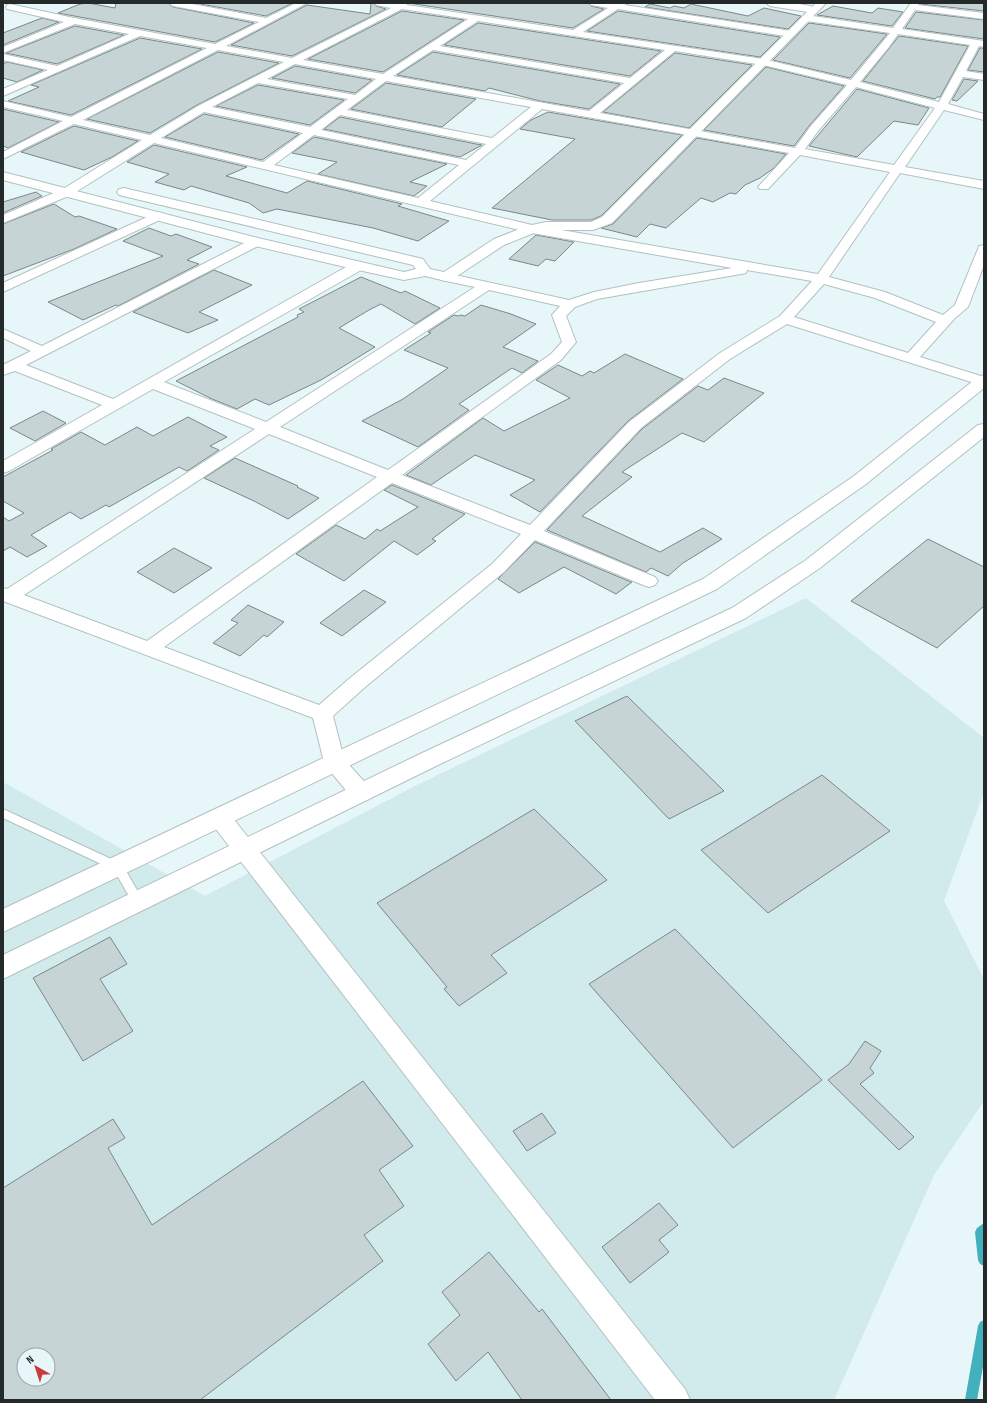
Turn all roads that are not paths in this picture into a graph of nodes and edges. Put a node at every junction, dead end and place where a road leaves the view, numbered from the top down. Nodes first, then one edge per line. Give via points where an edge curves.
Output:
1 (41, 3) edge
2 (173, 3) edge
3 (303, 3) edge
4 (379, 3) edge
5 (594, 3) edge
6 (770, 3) edge
7 (404, 5) edge
8 (619, 5) edge
9 (913, 5) edge
10 (7, 8) edge
11 (814, 10) edge
12 (984, 16) edge
13 (476, 18) junction
14 (74, 21) junction
15 (267, 21) junction
16 (895, 31) junction
17 (139, 33) junction
18 (575, 33) junction
19 (791, 34) junction
20 (980, 43) edge
21 (430, 46) junction
22 (216, 47) junction
23 (673, 48) junction
24 (3, 50) edge
25 (3, 57) edge
26 (293, 61) junction
27 (763, 62) junction
28 (58, 69) junction
29 (960, 73) junction
30 (385, 77) junction
31 (984, 77) edge
32 (257, 80) junction
33 (632, 82) junction
34 (853, 83) junction
35 (3, 93) edge
36 (357, 98) junction
37 (3, 104) edge
38 (540, 105) junction
39 (941, 107) junction
40 (202, 108) junction
41 (340, 112) junction
42 (592, 114) junction
43 (984, 117) edge
44 (72, 121) junction
45 (313, 131) junction
46 (694, 132) junction
47 (153, 139) junction
48 (494, 142) junction
49 (798, 151) junction
50 (3, 156) edge
51 (3, 161) edge
52 (468, 164) junction
53 (18, 165) dead end
54 (265, 166) junction
55 (898, 168) junction
56 (3, 176) edge
57 (69, 178) dead end
58 (84, 182) junction
59 (984, 185) edge
60 (100, 186) dead end
61 (764, 187) dead end
62 (115, 190) dead end
63 (67, 192) junction
64 (420, 203) junction
65 (158, 216) junction
66 (3, 219) edge
67 (532, 229) junction
68 (256, 242) junction
69 (984, 249) edge
70 (358, 266) junction
71 (763, 268) junction
72 (425, 272) junction
73 (446, 277) junction
74 (821, 279) junction
75 (486, 286) junction
76 (3, 288) edge
77 (570, 304) junction
78 (785, 319) junction
79 (946, 321) junction
80 (3, 333) edge
81 (42, 351) junction
82 (911, 359) junction
83 (8, 368) edge
84 (983, 381) edge
85 (152, 383) junction
86 (114, 405) junction
87 (268, 428) junction
88 (984, 429) edge
89 (3, 468) edge
90 (390, 476) junction
91 (532, 532) junction
92 (649, 581) dead end
93 (6, 595) edge
94 (149, 649) junction
95 (322, 714) junction
96 (334, 762) junction
97 (361, 793) junction
98 (3, 813) edge
99 (220, 818) junction
100 (244, 850) junction
101 (118, 867) junction
102 (138, 902) junction
103 (3, 921) edge
104 (3, 968) edge
105 (674, 1400) edge

1 - 10 street
2 - 15 street
3 - 15 street
4 - 7 street
5 - 8 street
6 - 11 street
7 - 13 street
7 - 26 street
8 - 18 street
8 - 19 street
9 - 12 street
9 - 16 street
10 - 14 street
11 - 16 street
11 - 19 street
13 - 18 street
13 - 21 street
14 - 17 street
14 - 24 street
15 - 22 street
16 - 20 street
16 - 34 street
17 - 22 street
17 - 28 street
18 - 23 street
19 - 27 street
20 - 29 street
21 - 30 street
21 - 33 street
22 - 26 street
22 - 44 street
23 - 27 street
23 - 33 street
25 - 28 street
26 - 30 street
26 - 32 street
27 - 34 street
27 - 46 street
28 - 35 street
29 - 31 street
29 - 39 street
30 - 36 street
30 - 38 street
32 - 36 street
32 - 40 street
33 - 42 street
34 - 39 street
34 - 49 street
36 - 41 street
37 - 44 street
38 - 42 street
38 - 48 street
39 - 43 street
39 - 55 street
40 - 45 street
40 - 47 street
41 - 45 street
41 - 48 street
42 - 46 street
44 - 47 street
44 - 50 street
45 - 52 street
45 - 54 street
46 - 49 street
46 - 67 street via 607,220 593,226 546,226
47 - 54 street
47 - 58 street
48 - 52 street
49 - 55 street
49 - 61 street
51 - 53 street
52 - 64 street
54 - 64 street
55 - 59 street
55 - 74 street
56 - 63 street
57 - 58 street
58 - 60 street
58 - 63 street
62 - 72 street via 418,262
63 - 65 street
63 - 66 street
64 - 67 street
65 - 68 street
65 - 76 street
67 - 71 street
67 - 73 street via 499,242
68 - 70 street
68 - 81 street
69 - 79 street via 961,307
70 - 72 street via 404,276
70 - 85 street
71 - 74 street
71 - 77 street via 639,286
72 - 73 street
73 - 75 street
74 - 78 street
74 - 79 street via 880,295
75 - 77 street
75 - 87 street
77 - 90 street via 559,315 569,342 556,357
78 - 82 street
78 - 91 street via 725,356 635,425
79 - 82 street
80 - 81 street
81 - 83 street
82 - 84 street
83 - 86 street
84 - 96 street via 860,480 710,584
85 - 86 street
85 - 87 street
86 - 89 street
87 - 90 street
87 - 93 street
88 - 97 street via 813,564 739,613
90 - 91 street
90 - 94 street
91 - 92 street
91 - 95 street via 498,568
93 - 94 street
94 - 95 street
95 - 96 street
96 - 97 street
96 - 99 street
97 - 100 street
98 - 101 lane
99 - 100 street
99 - 101 street
100 - 102 street
100 - 105 street
101 - 102 lane
101 - 103 street
102 - 104 street

